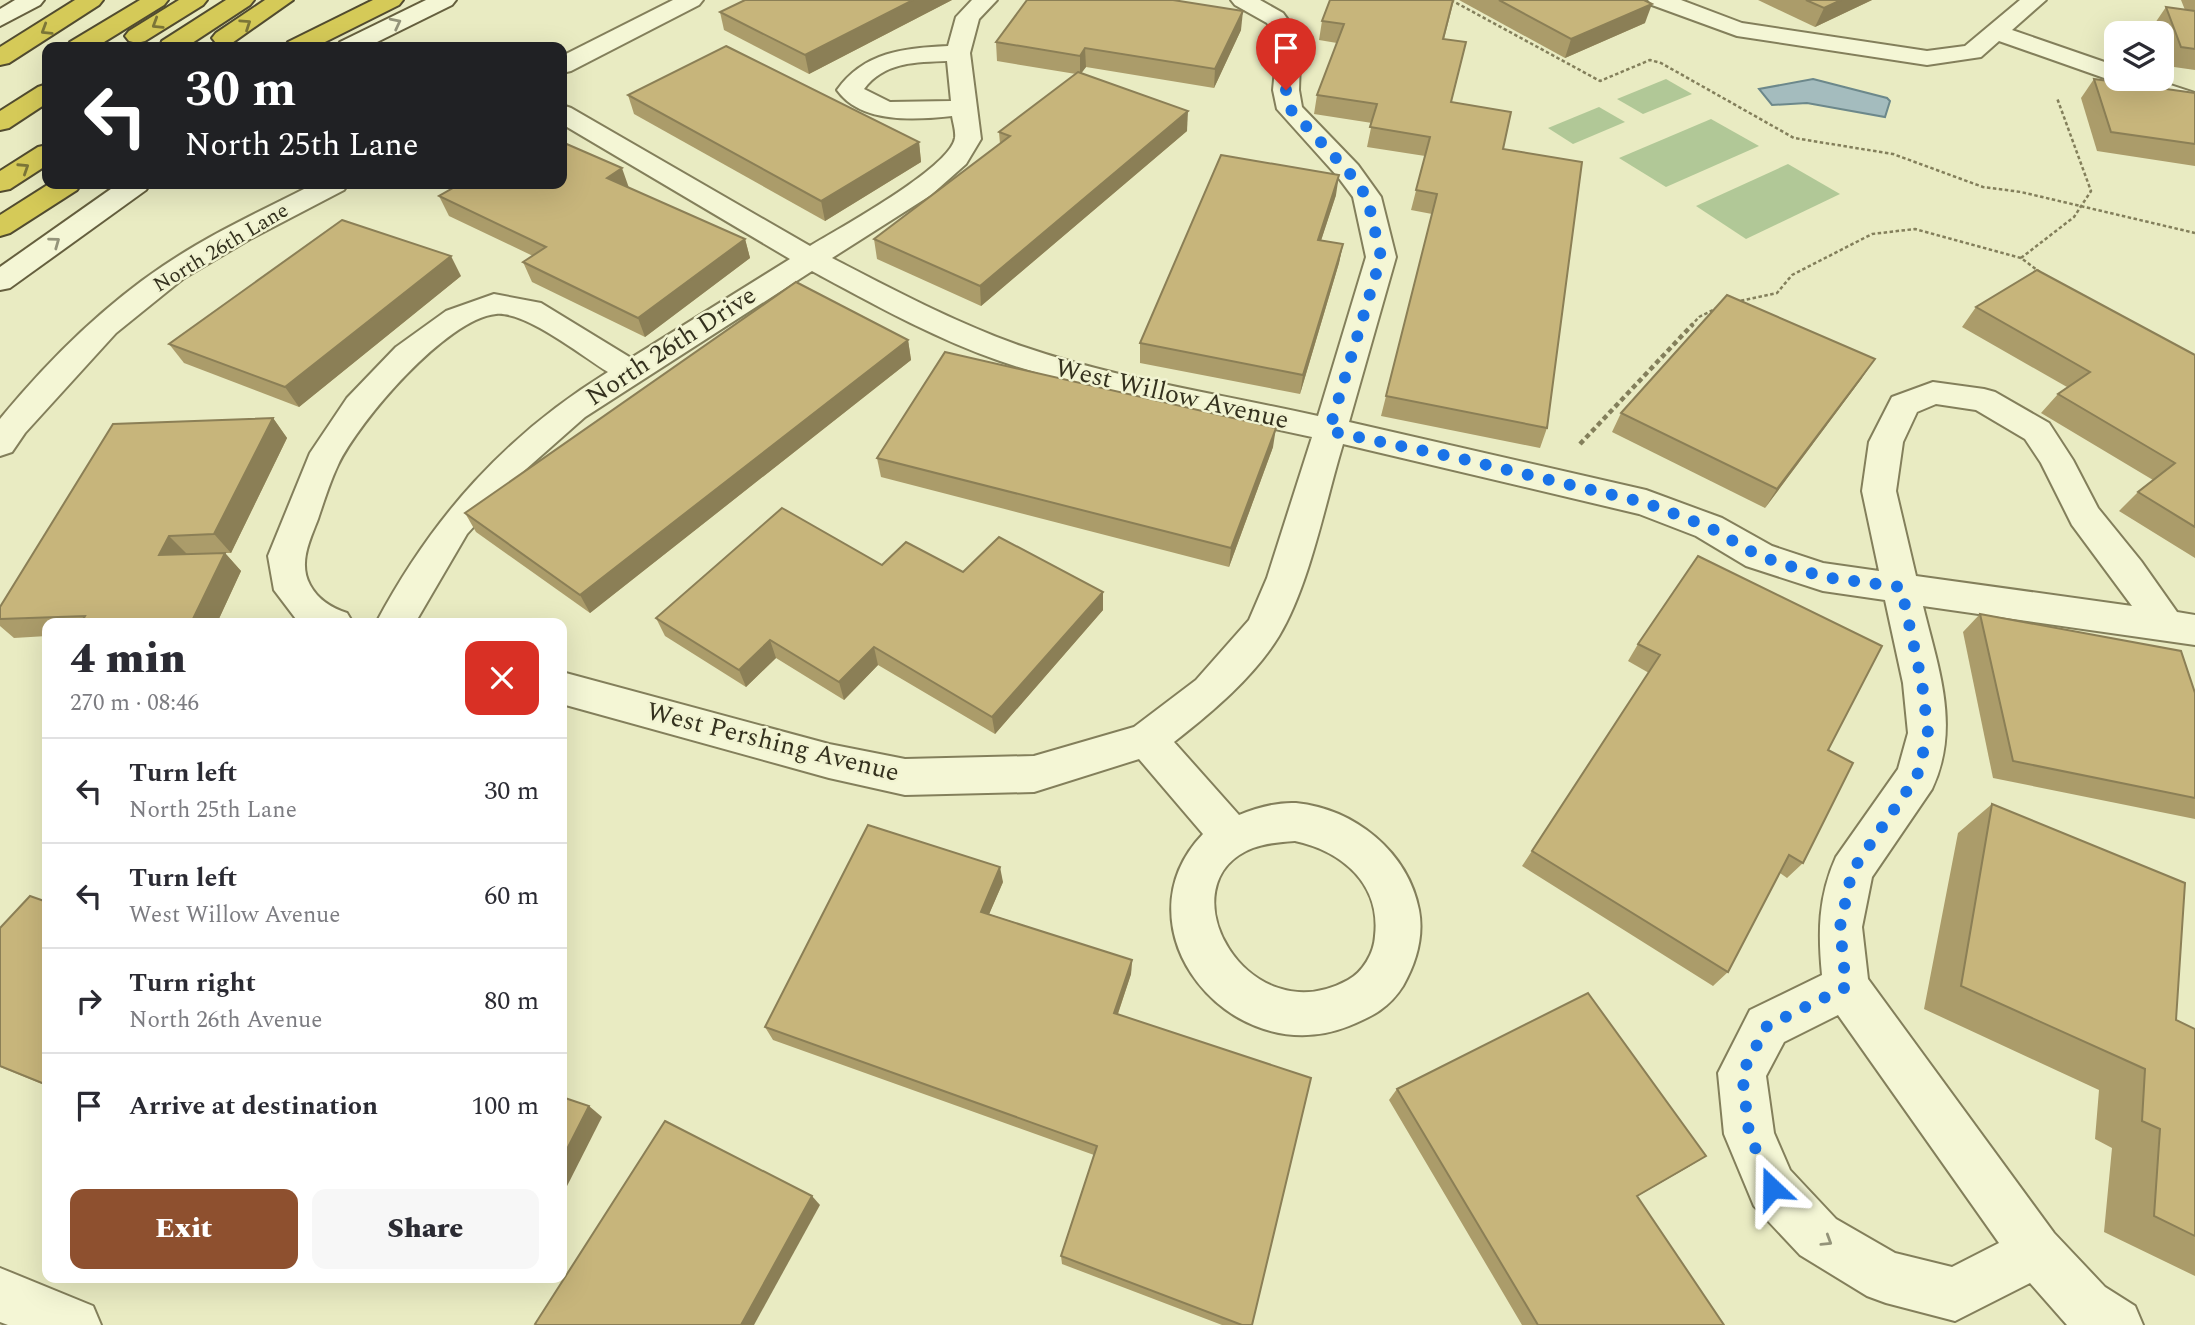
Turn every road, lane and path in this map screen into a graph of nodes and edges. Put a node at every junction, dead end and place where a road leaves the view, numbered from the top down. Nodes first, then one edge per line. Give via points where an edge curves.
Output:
1 (32, 0) edge
2 (91, 0) edge
3 (156, 0) edge
4 (195, 0) edge
5 (242, 0) edge
6 (281, 0) edge
7 (391, 0) edge
8 (444, 0) edge
9 (691, 0) edge
10 (985, 0) edge
11 (1451, 0) edge
12 (1660, 0) edge
13 (2034, 0) edge
14 (1247, 2) edge
15 (0, 19) edge
16 (1995, 32) junction
17 (87, 42) edge
18 (127, 42) edge
19 (177, 42) edge
20 (218, 42) edge
21 (307, 42) edge
22 (359, 42) edge
23 (958, 52) junction
24 (0, 58) edge
25 (567, 63) edge
26 (42, 70) edge
27 (2104, 70) edge
28 (2163, 91) edge
29 (42, 95) edge
30 (0, 96) edge
31 (2057, 98) dead end
32 (2195, 102) edge
33 (966, 107) junction
34 (567, 116) edge
35 (0, 122) edge
36 (42, 129) edge
37 (42, 156) edge
38 (0, 157) edge
39 (0, 183) edge
40 (59, 189) edge
41 (129, 189) edge
42 (324, 189) edge
43 (2081, 207) junction
44 (0, 228) edge
45 (2195, 233) edge
46 (809, 258) junction
47 (2021, 258) junction
48 (2046, 276) edge
49 (0, 281) edge
50 (630, 371) junction
51 (1329, 431) junction
52 (0, 444) edge
53 (1567, 483) junction
54 (1901, 587) junction
55 (318, 618) edge
56 (398, 618) edge
57 (2179, 627) edge
58 (567, 689) edge
59 (1147, 740) junction
60 (1232, 837) junction
61 (1846, 987) junction
62 (2036, 1251) junction
63 (0, 1295) edge
64 (74, 1325) edge
65 (2116, 1325) edge

1 - 15 street
2 -> 24 highway
3 - 17 highway
4 -> 18 highway
5 - 19 highway
20 -> 6 highway
7 - 21 highway
22 -> 8 street
9 - 25 street
10 - 23 street, North 26th Drive via 968,17
11 - 43 path via 1600,81 1650,60 1794,138 1893,154 1983,187
12 - 16 street via 1737,29 1927,58 1972,52
13 - 16 street
14 - 51 street via 1275,18 1284,31 1290,109 1367,197 1381,257
16 - 27 street
23 - 33 street, North 26th Drive
23 - 33 street via 910,55 878,63 858,77 850,90 860,100 880,107 919,111
26 - 30 highway
28 - 32 street
29 - 35 highway
31 - 43 path via 2091,191
33 - 46 street, North 26th Drive via 968,139 953,164
34 - 46 street, West Willow Avenue
36 - 38 highway
39 -> 37 highway
40 - 44 highway
49 -> 41 street
42 - 52 street, North 26th Lane via 185,265 104,326
43 - 45 path
43 - 47 path
46 - 50 street, North 26th Drive
46 - 51 street, West Willow Avenue via 910,311 1010,354
47 - 48 path
47 - 53 path via 1915,229 1872,234 1792,275 1777,293 1716,307 1699,317 1571,454
50 - 55 street via 530,310 495,304 457,318 407,354 359,406 322,462 286,556 292,590
50 - 56 street, North 26th Drive via 573,409 513,461 455,525
51 - 53 street, West Willow Avenue
51 - 59 street via 1285,578 1264,628 1210,691
53 - 54 street, West Willow Avenue via 1646,503 1709,527 1759,556 1823,577
54 - 57 street, West Willow Avenue
54 - 57 street via 1879,491 1886,442 1904,405 1933,393 1984,400 2037,431 2084,516
54 - 61 street via 1928,733 1917,776 1852,871 1840,927
58 - 59 street, West Pershing Avenue via 829,761 905,776 1034,774
59 - 60 street
60 - 60 street via 1210,855 1196,881 1191,910 1198,941 1213,970 1239,993 1270,1009 1305,1015 1338,1010 1370,993 1391,968 1400,936 1396,904 1383,873 1359,847 1329,830 1295,822 1262,825
61 - 62 street
61 -> 62 street via 1767,1026 1742,1073 1749,1133 1772,1188 1818,1237 1886,1277 1955,1294
62 - 65 street via 2086,1307
63 - 64 street

